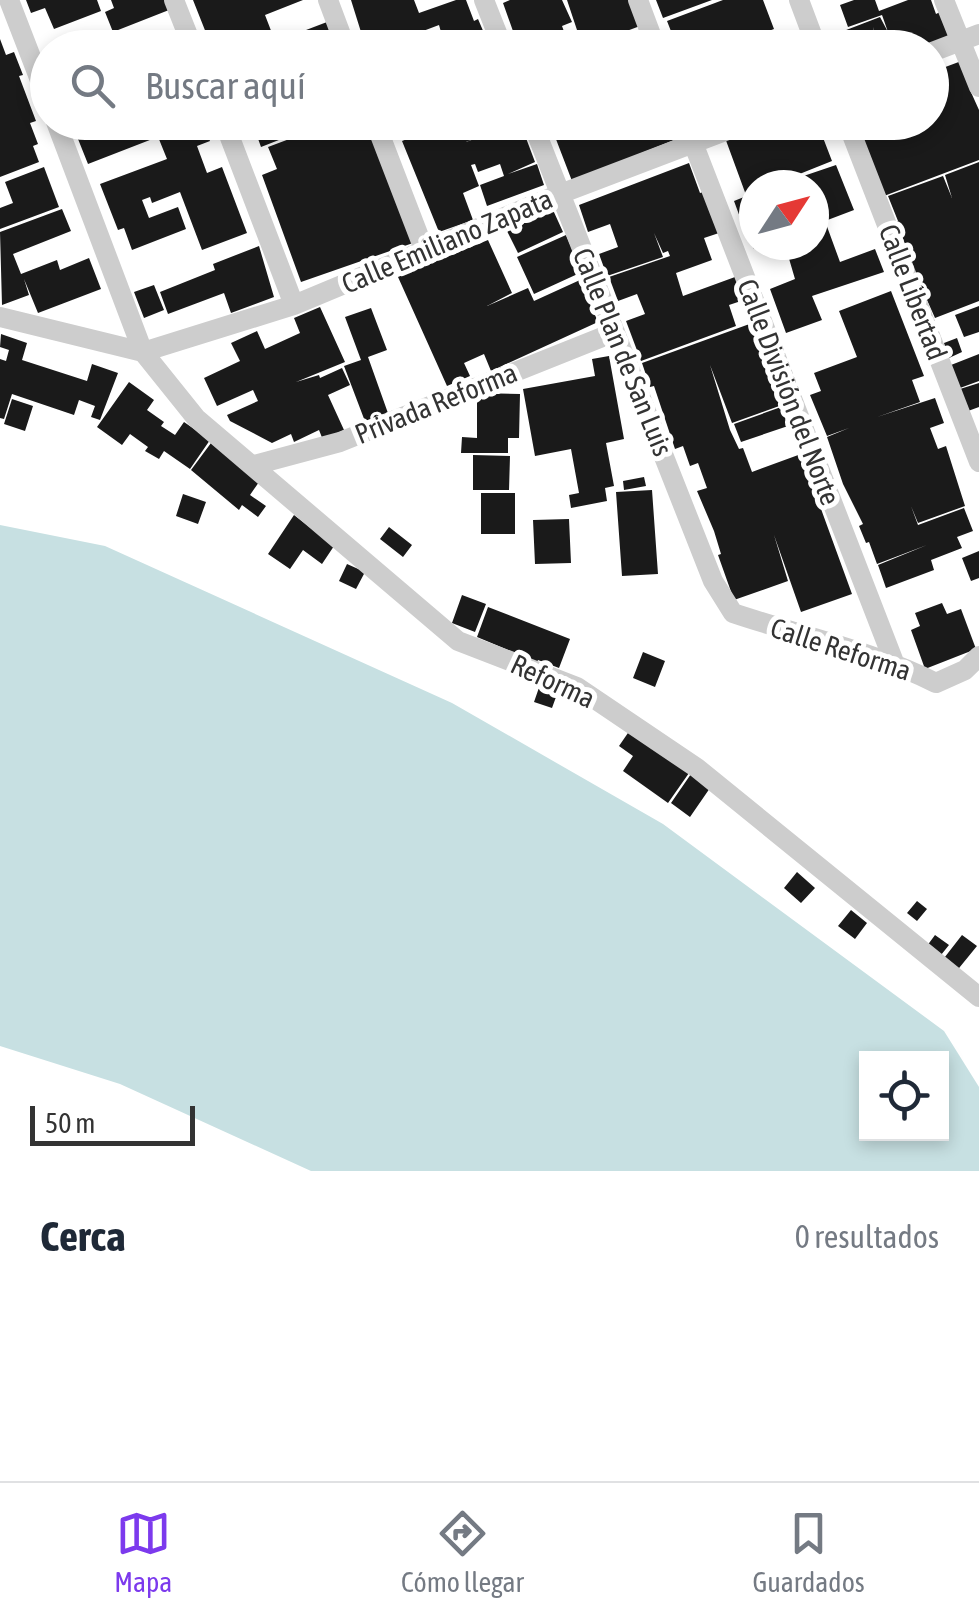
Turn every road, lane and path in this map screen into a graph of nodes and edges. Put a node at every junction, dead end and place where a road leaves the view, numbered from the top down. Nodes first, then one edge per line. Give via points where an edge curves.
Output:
1 (9, 0) edge
2 (174, 0) edge
3 (328, 0) edge
4 (484, 0) edge
5 (638, 0) edge
6 (799, 0) edge
7 (944, 0) edge
8 (186, 30) edge
9 (339, 30) edge
10 (496, 30) edge
11 (649, 30) edge
12 (811, 30) edge
13 (970, 37) edge
14 (30, 55) edge
15 (979, 87) edge
16 (63, 140) edge
17 (231, 140) edge
18 (382, 140) edge
19 (539, 140) edge
20 (692, 140) edge
21 (704, 140) edge
22 (854, 140) edge
23 (694, 144) junction
24 (560, 194) junction
25 (425, 252) junction
26 (294, 305) junction
27 (0, 317) edge
28 (615, 332) junction
29 (143, 352) junction
30 (979, 462) edge
31 (254, 465) junction
32 (713, 580) joint
33 (979, 656) edge
34 (894, 662) junction
35 (979, 997) edge

1 - 14 street
2 - 8 street
3 - 9 street
4 - 10 street
5 - 11 street
6 - 12 street
7 - 13 street
13 - 15 street
16 - 29 street, Reforma
17 - 26 street
18 - 25 street
19 - 24 street, Calle Plan de San Luis
20 - 23 street, Calle División del Norte
21 - 23 street, Calle Emiliano Zapata
22 - 30 street, Calle Libertad
23 - 24 street, Calle Emiliano Zapata
23 - 34 street, Calle División del Norte
24 - 25 street, Calle Emiliano Zapata
24 - 28 street, Calle Plan de San Luis
25 - 26 street, Calle Emiliano Zapata
26 - 29 street, Calle Emiliano Zapata
27 - 29 street
28 - 31 street, Privada Reforma via 340,442
28 - 32 street, Calle Plan de San Luis
29 - 31 street, Reforma via 196,418
31 - 35 street, Reforma via 458,641 577,687 682,758
32 - 34 street, Calle Reforma via 733,613
33 - 34 street, Calle Reforma via 936,683

